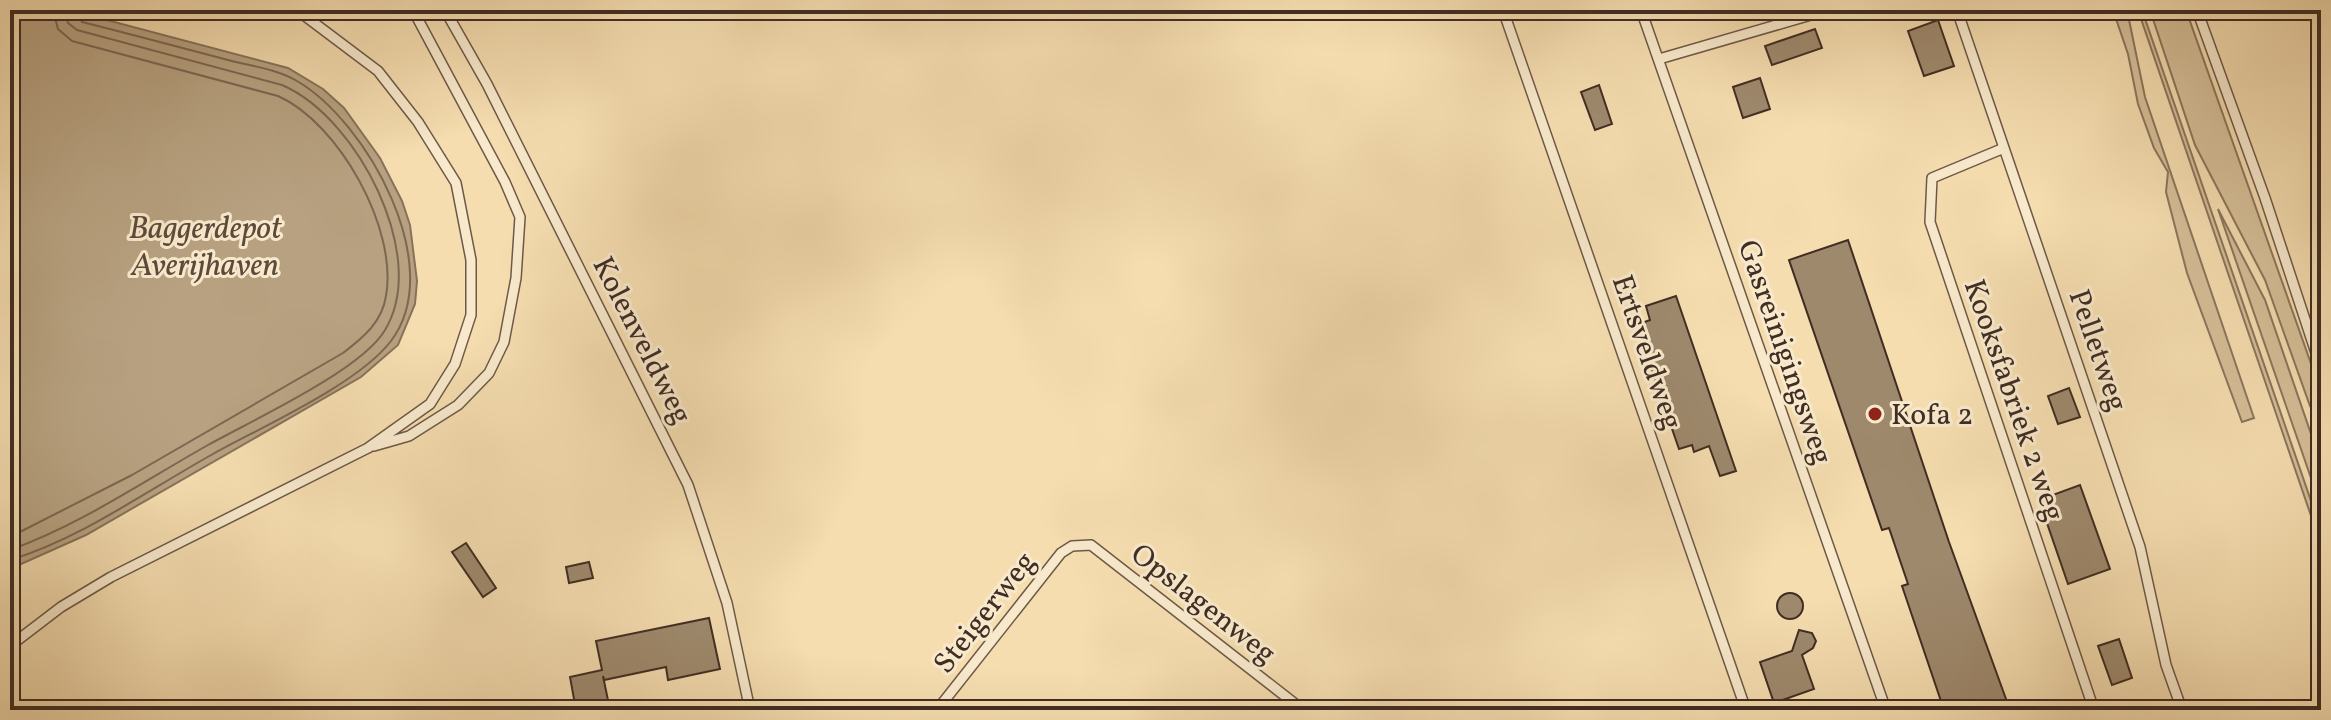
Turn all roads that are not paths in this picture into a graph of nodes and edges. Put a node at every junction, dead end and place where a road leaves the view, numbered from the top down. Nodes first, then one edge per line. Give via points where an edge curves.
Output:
1 (288, 10) edge
2 (413, 10) edge
3 (445, 10) edge
4 (1503, 10) edge
5 (1641, 10) edge
6 (1828, 10) edge
7 (1957, 10) edge
8 (2197, 10) edge
9 (298, 12) edge
10 (1659, 59) junction
11 (2004, 148) junction
12 (2321, 368) edge
13 (368, 448) junction
14 (1072, 546) joint
15 (10, 646) edge
16 (750, 710) edge
17 (937, 710) edge
18 (1303, 710) edge
19 (1746, 710) edge
20 (1886, 710) edge
21 (2094, 710) edge
22 (2182, 710) edge

1 - 9 lane
2 - 13 lane via 520,217 516,278 504,342 489,373 458,405 409,436
3 - 16 lane, Kolenveldweg via 688,485 727,603
4 - 19 lane, Ertsveldweg
5 - 10 lane, Gasreinigingsweg
6 - 10 lane
7 - 11 lane, Pelletweg
8 - 12 lane
9 - 13 lane via 378,71 418,122 456,183 471,260 471,315 455,364 430,404
10 - 20 lane, Gasreinigingsweg
11 - 21 lane, Kooksfabriek 2 weg via 1932,178 1930,222
11 - 22 lane, Pelletweg via 2140,547 2166,665
13 - 15 lane via 111,577
14 - 17 lane, Steigerweg via 1061,553
14 - 18 lane, Opslagenweg via 1091,545

